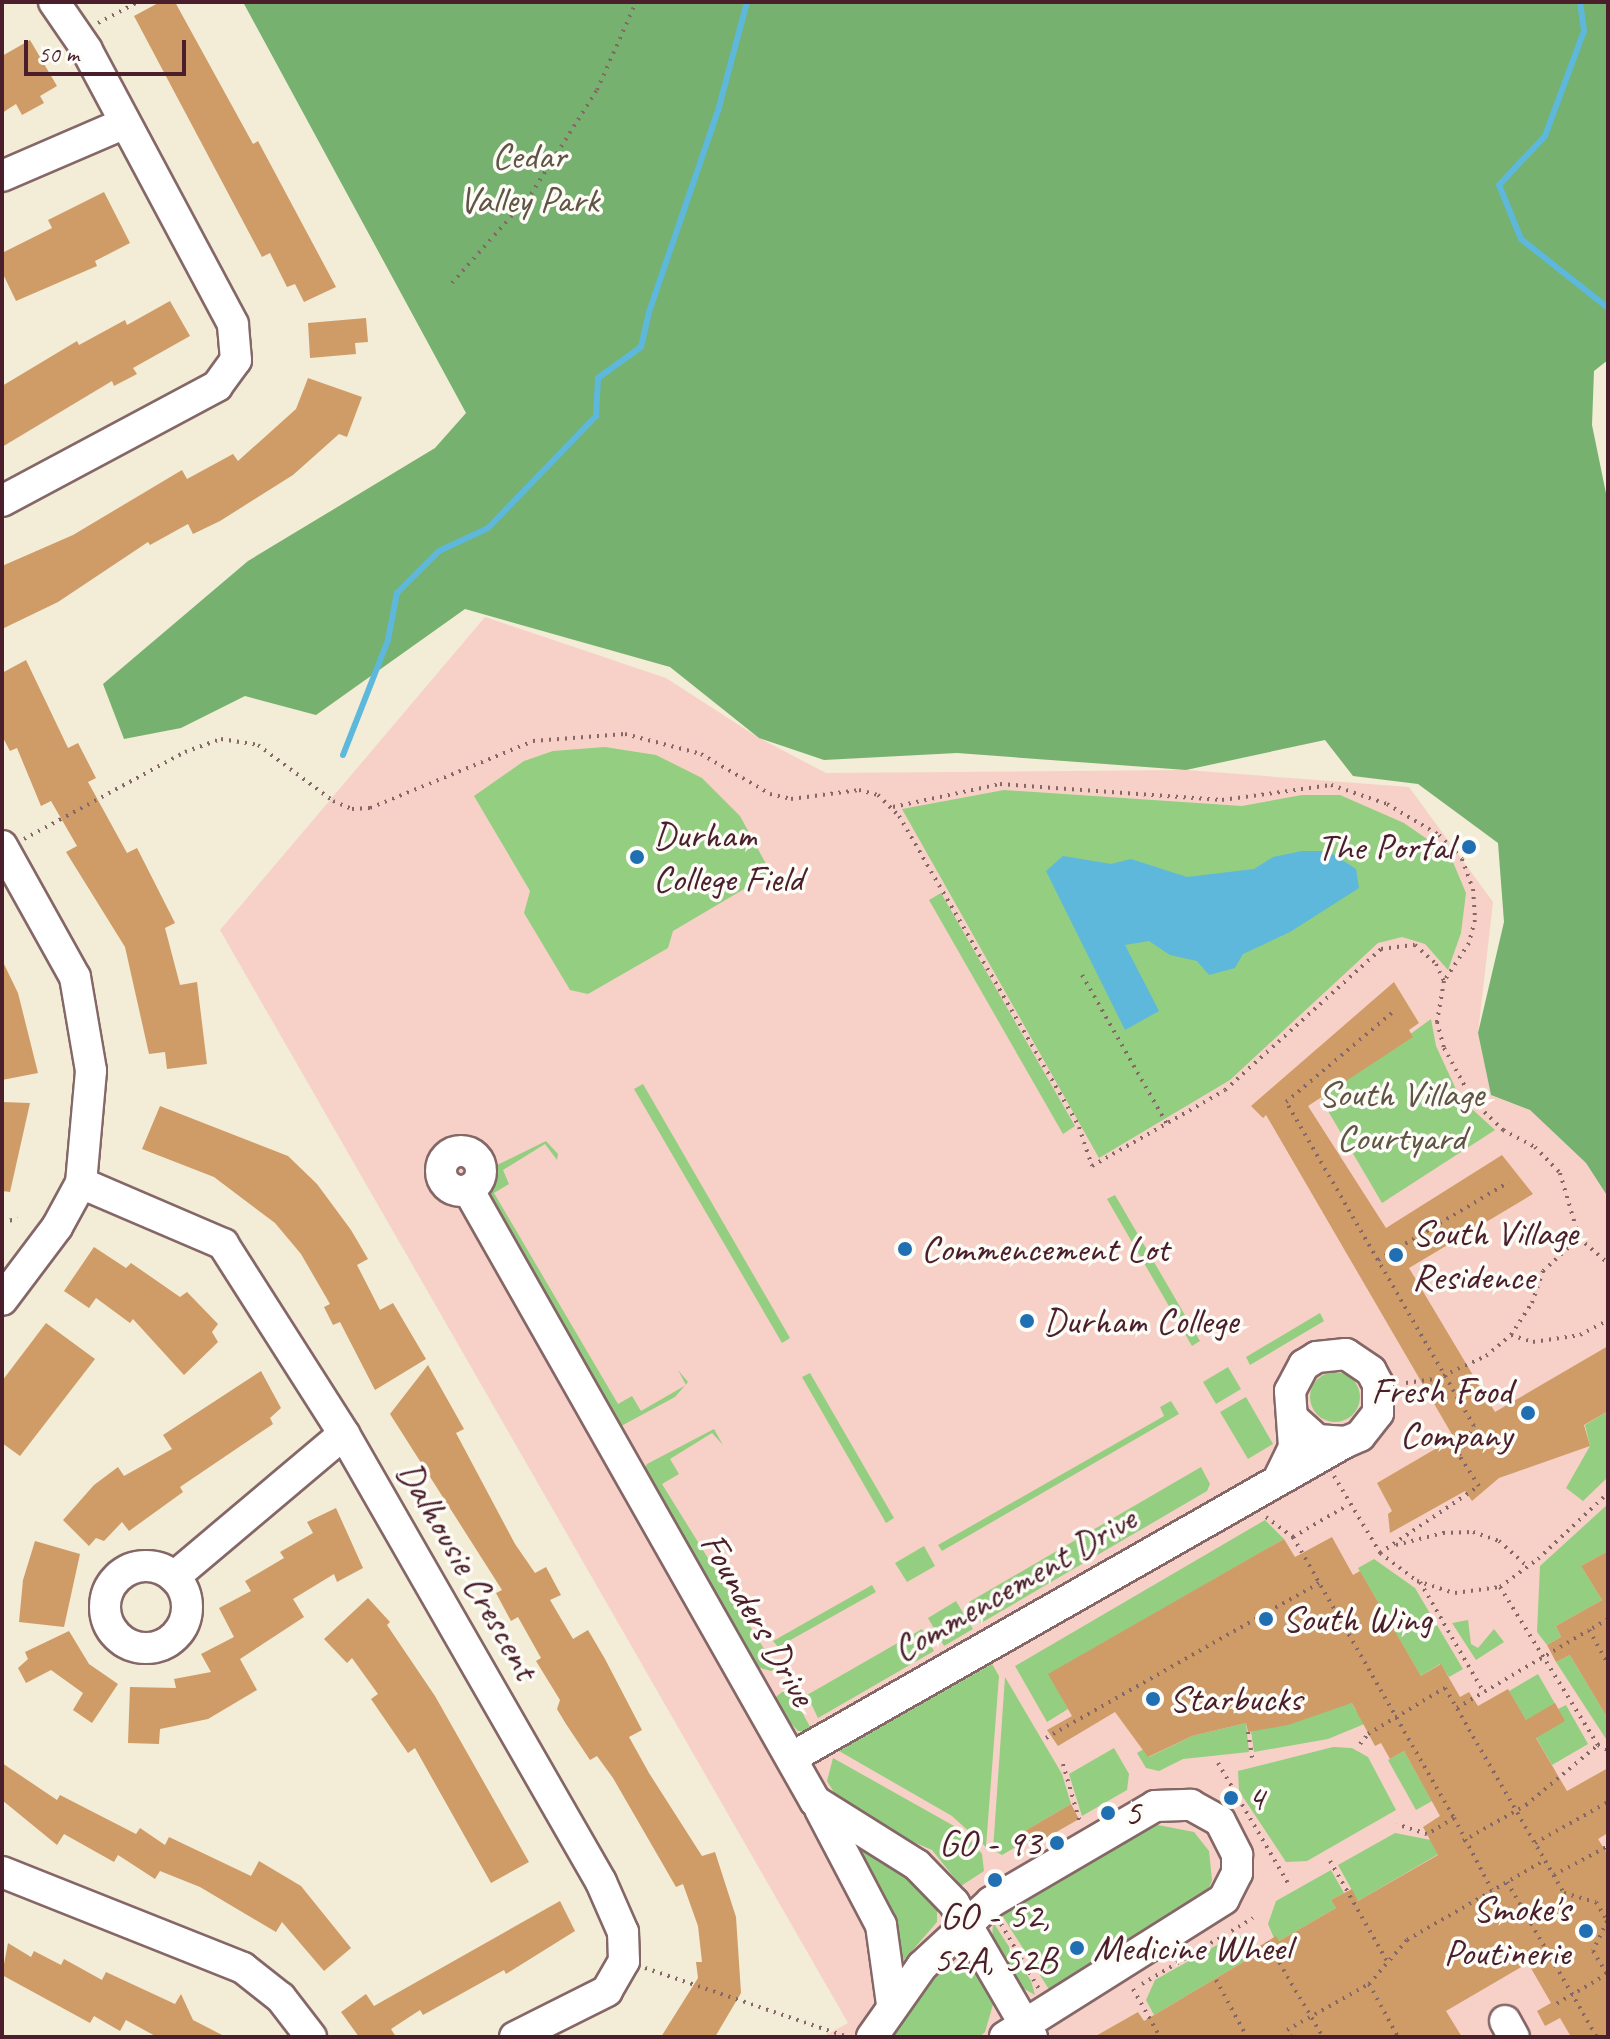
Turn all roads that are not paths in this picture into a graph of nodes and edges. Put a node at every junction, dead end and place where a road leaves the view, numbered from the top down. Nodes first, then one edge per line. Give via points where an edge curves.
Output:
1 (54, 2) edge
2 (123, 124) junction
3 (2, 176) edge
4 (2, 501) edge
5 (3, 848) edge
6 (81, 1183) junction
7 (469, 1191) dead end
8 (2, 1300) edge
9 (1295, 1420) junction
10 (344, 1434) junction
11 (1335, 1448) junction
12 (1278, 1480) junction
13 (174, 1577) dead end
14 (791, 1758) junction
15 (815, 1801) junction
16 (2, 1872) edge
17 (966, 1923) junction
18 (892, 2004) junction
19 (1020, 2033) edge
20 (311, 2037) edge
21 (515, 2037) edge
22 (872, 2037) edge

1 - 2 street
2 - 3 street
2 - 4 street via 233,324 236,360 217,386
5 - 6 street via 75,977 91,1071
6 - 8 street via 57,1227
6 - 10 street, Dalhousie Crescent via 223,1244
7 - 14 street, Founders Drive
9 - 11 street
9 - 11 street, Commencement Drive via 1290,1406 1295,1377 1317,1357 1346,1354 1371,1371 1380,1398 1371,1426
9 - 12 street, Commencement Drive via 1294,1447
10 - 13 street
10 - 21 street, Dalhousie Crescent via 601,1882 623,1932 624,1961 607,1991
11 - 12 street, Commencement Drive
12 - 14 street, Commencement Drive
14 - 15 street, Founders Drive
15 - 17 street, Founders Drive via 917,1865
15 - 18 street via 881,1925
16 - 20 street via 243,1968 281,1998
17 - 18 street
17 - 19 street, Founders Drive
17 - 19 street via 991,1902 1155,1806 1173,1802 1207,1811 1232,1838 1237,1873 1224,1899
18 - 22 street

